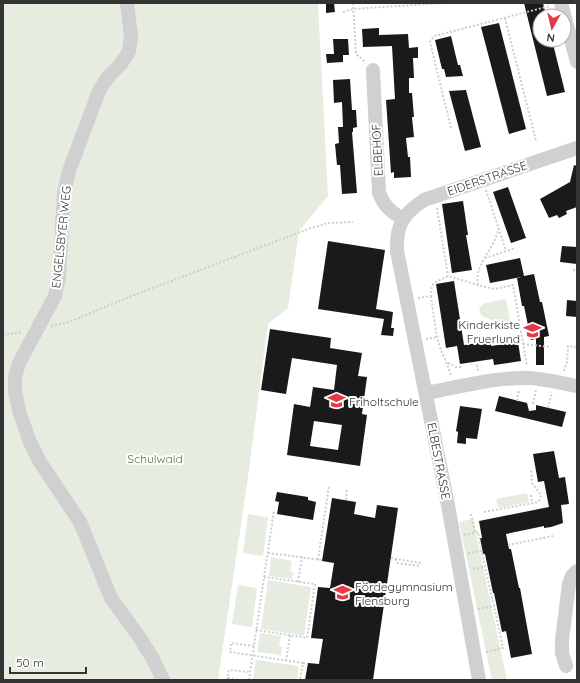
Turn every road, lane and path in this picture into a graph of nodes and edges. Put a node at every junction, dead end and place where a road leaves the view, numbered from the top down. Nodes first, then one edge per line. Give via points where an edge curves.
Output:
1 (127, 3) edge
2 (353, 3) edge
3 (445, 3) edge
4 (561, 3) edge
5 (353, 10) junction
6 (343, 12) dead end
7 (505, 18) junction
8 (577, 62) edge
9 (373, 70) joint
10 (451, 128) dead end
11 (536, 141) dead end
12 (577, 148) edge
13 (482, 180) junction
14 (434, 197) junction
15 (403, 219) junction
16 (352, 222) dead end
17 (499, 229) junction
18 (516, 248) dead end
19 (506, 251) junction
20 (484, 259) junction
21 (573, 270) dead end
22 (577, 271) edge
23 (448, 276) junction
24 (477, 278) junction
25 (472, 284) junction
26 (478, 285) junction
27 (431, 296) junction
28 (407, 300) junction
29 (38, 329) junction
30 (3, 336) edge
31 (523, 344) junction
32 (550, 347) dead end
33 (577, 347) edge
34 (447, 362) junction
35 (462, 367) dead end
36 (534, 379) junction
37 (556, 382) junction
38 (577, 386) edge
39 (454, 388) junction
40 (426, 393) junction
41 (532, 404) dead end
42 (548, 408) dead end
43 (531, 470) dead end
44 (329, 486) dead end
45 (347, 489) dead end
46 (531, 495) dead end
47 (346, 500) dead end
48 (532, 504) junction
49 (274, 510) dead end
50 (484, 512) dead end
51 (471, 514) dead end
52 (475, 533) junction
53 (553, 536) dead end
54 (454, 537) junction
55 (508, 545) dead end
56 (482, 551) junction
57 (268, 553) junction
58 (457, 556) junction
59 (302, 558) junction
60 (391, 558) dead end
61 (395, 558) junction
62 (318, 560) junction
63 (322, 560) dead end
64 (421, 563) dead end
65 (420, 566) dead end
66 (485, 567) junction
67 (460, 571) junction
68 (577, 571) edge
69 (264, 577) junction
70 (298, 582) junction
71 (494, 606) junction
72 (467, 611) junction
73 (256, 630) junction
74 (290, 635) junction
75 (254, 646) junction
76 (475, 654) junction
77 (253, 656) junction
78 (286, 661) junction
79 (303, 663) junction
80 (308, 664) dead end
81 (566, 666) dead end
82 (250, 672) junction
83 (227, 679) edge
84 (163, 680) edge
85 (240, 680) edge
86 (249, 680) edge
87 (300, 680) edge
88 (479, 680) edge

1 - 29 street, ENGELSBYER WEG via 131,36 129,51 98,91 69,171 64,193 59,277 55,296
2 - 5 path
3 - 5 path
4 - 7 path
4 - 8 street
5 - 6 path
5 - 9 path via 356,54
7 - 10 path via 431,38
7 - 11 path
9 - 15 street, ELBEHOF via 379,193 388,210
12 - 13 street, EIDERSTRASSE
13 - 14 street, EIDERSTRASSE
13 - 17 path
14 - 15 street, EIDERSTRASSE via 411,209
14 - 23 path
15 - 28 street, ELBESTRASSE via 397,238 397,251
16 - 29 path via 329,223 311,228 70,322
17 - 19 path
17 - 20 path
18 - 19 path
19 - 20 path
20 - 24 path
21 - 22 path
23 - 25 path
23 - 27 path via 434,283
24 - 25 path
24 - 26 path
25 - 26 path
26 - 31 path via 494,289 513,285
27 - 28 path
27 - 34 path via 438,337
28 - 40 street, ELBESTRASSE
29 - 30 path
29 - 84 street, ENGELSBYER WEG via 19,363 15,377 15,392 30,442 40,462 80,522 111,598 154,659
31 - 32 path
31 - 36 path
33 - 37 path via 568,346 567,362
34 - 35 path
34 - 39 path
36 - 37 street
36 - 39 street via 497,379
36 - 41 path
37 - 38 street
37 - 42 path
39 - 40 street
40 - 54 street, ELBESTRASSE
43 - 48 path via 532,483 541,495 538,502
44 - 62 path
45 - 47 path
46 - 48 path
48 - 50 path
49 - 57 path
51 - 52 path
52 - 54 path
52 - 56 path via 478,532
53 - 55 path
54 - 58 street, ELBESTRASSE
56 - 58 path
56 - 66 path
57 - 59 path
57 - 69 path
58 - 67 street, ELBESTRASSE
59 - 62 path
59 - 70 path
60 - 61 path
61 - 64 path
61 - 65 path via 398,563
62 - 63 path
66 - 67 path
66 - 71 path
67 - 72 street, ELBESTRASSE
68 - 81 street via 569,584 562,640
69 - 70 path
69 - 73 path
70 - 74 path via 315,584 307,638
71 - 72 path
71 - 76 path via 503,648
72 - 76 street, ELBESTRASSE
73 - 74 path
73 - 75 path
74 - 78 path
75 - 77 path
75 - 77 path via 231,643 230,652
76 - 88 street, ELBESTRASSE
77 - 78 path
77 - 82 path
78 - 79 path
79 - 80 path
79 - 87 path
82 - 83 path via 229,670
82 - 86 path
83 - 85 path

